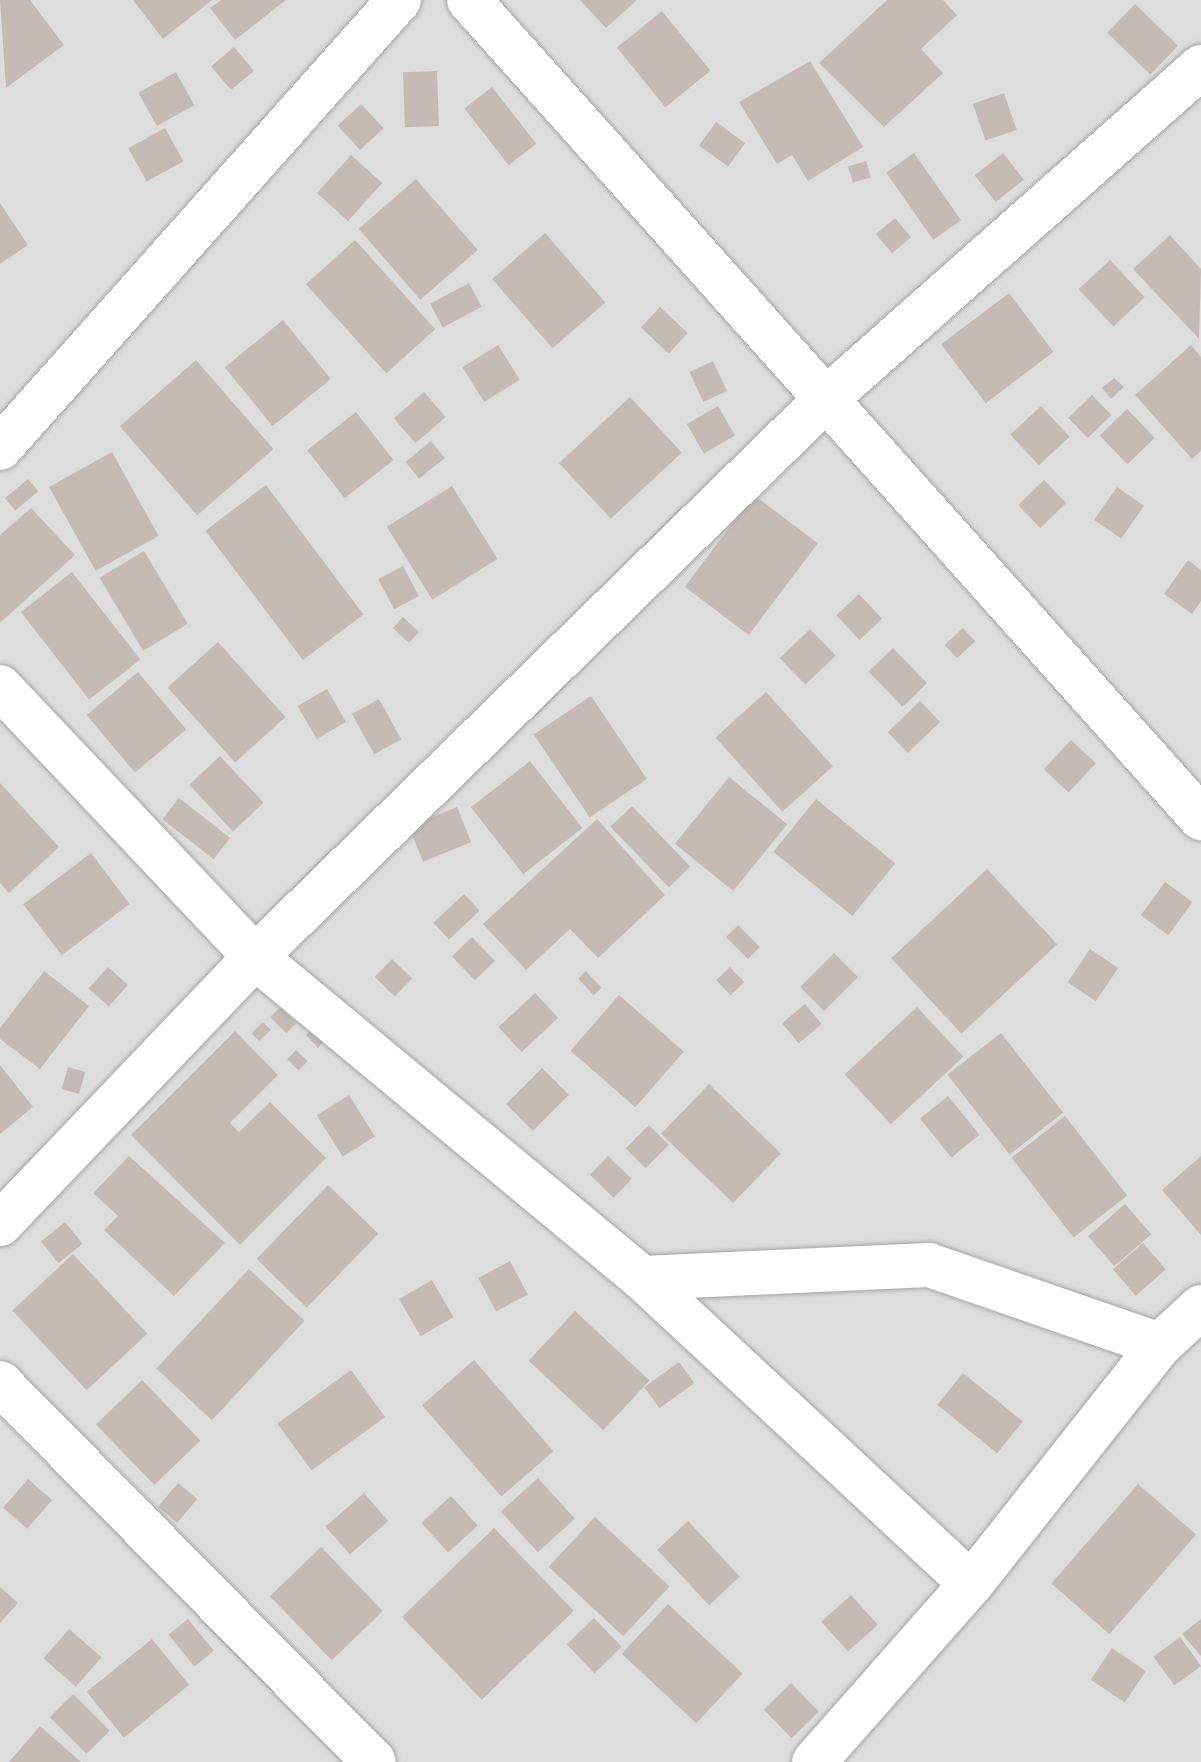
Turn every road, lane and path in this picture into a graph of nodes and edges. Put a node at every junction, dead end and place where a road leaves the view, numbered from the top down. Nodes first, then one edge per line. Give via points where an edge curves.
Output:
1 (399, 0) edge
2 (469, 0) edge
3 (1201, 67) edge
4 (826, 399) junction
5 (0, 448) edge
6 (0, 687) edge
7 (1201, 818) edge
8 (255, 957) junction
9 (0, 1224) edge
10 (642, 1278) junction
11 (1201, 1307) edge
12 (1160, 1345) junction
13 (0, 1383) edge
14 (971, 1584) junction
15 (374, 1762) edge
16 (814, 1762) edge

1 - 5 street
2 - 4 street
3 - 4 street
4 - 7 street
4 - 8 street
6 - 8 street
8 - 9 street
8 - 10 street
10 - 12 street via 929,1265
10 - 14 street
11 - 12 street
12 - 14 street
13 - 15 street
14 - 16 street

